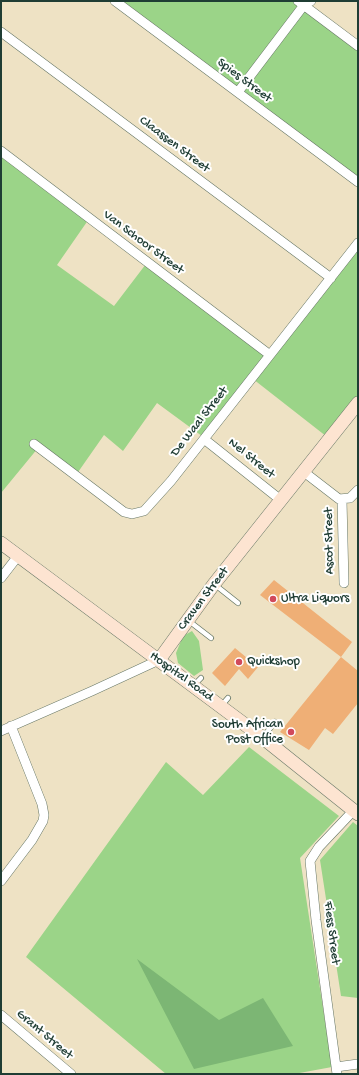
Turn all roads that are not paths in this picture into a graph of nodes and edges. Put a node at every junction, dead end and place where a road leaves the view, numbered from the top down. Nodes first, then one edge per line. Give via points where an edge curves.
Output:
1 (115, 1) edge
2 (304, 2) edge
3 (1, 32) edge
4 (358, 46) edge
5 (238, 92) junction
6 (1, 151) edge
7 (358, 182) edge
8 (358, 243) edge
9 (331, 278) junction
10 (270, 355) junction
11 (358, 403) edge
12 (204, 439) junction
13 (34, 444) dead end
14 (304, 472) junction
15 (358, 490) edge
16 (342, 500) junction
17 (282, 501) junction
18 (1, 543) edge
19 (18, 556) junction
20 (1, 578) edge
21 (344, 582) dead end
22 (214, 584) junction
23 (238, 604) dead end
24 (187, 620) junction
25 (211, 638) dead end
26 (159, 660) junction
27 (275, 722) dead end
28 (11, 726) junction
29 (1, 731) edge
30 (263, 738) junction
31 (356, 812) edge
32 (1, 882) edge
33 (1, 1015) edge
34 (358, 1064) edge
35 (337, 1071) edge
36 (70, 1074) edge

1 - 5 street, Spies Street
2 - 4 street
2 - 5 street
3 - 9 street, Claassen Street
5 - 7 street, Spies Street
6 - 10 street, Van Schoor Street
8 - 9 street, De Waal Street
9 - 10 street, De Waal Street
10 - 12 street, De Waal Street
11 - 14 main road, Craven Street
12 - 13 street, De Waal Street via 151,505 144,511 132,514 110,504
12 - 17 street, Nel Street
14 - 16 street via 330,494
14 - 17 main road, Craven Street
15 - 16 street via 350,498
16 - 21 street, Ascot Street
17 - 22 main road, Craven Street
18 - 19 main road, Hospital Road
19 - 20 street
19 - 26 main road, Hospital Road
22 - 23 lane
22 - 24 main road, Craven Street
24 - 25 lane
24 - 26 main road, Craven Street
26 - 28 street
26 - 30 main road, Hospital Road via 197,682 224,702
27 - 30 lane
28 - 29 street
28 - 32 street via 44,815 32,840
30 - 31 main road, Hospital Road
31 - 35 street, Fiess Street via 319,847 310,861
33 - 36 street, Grant Street
34 - 35 street

